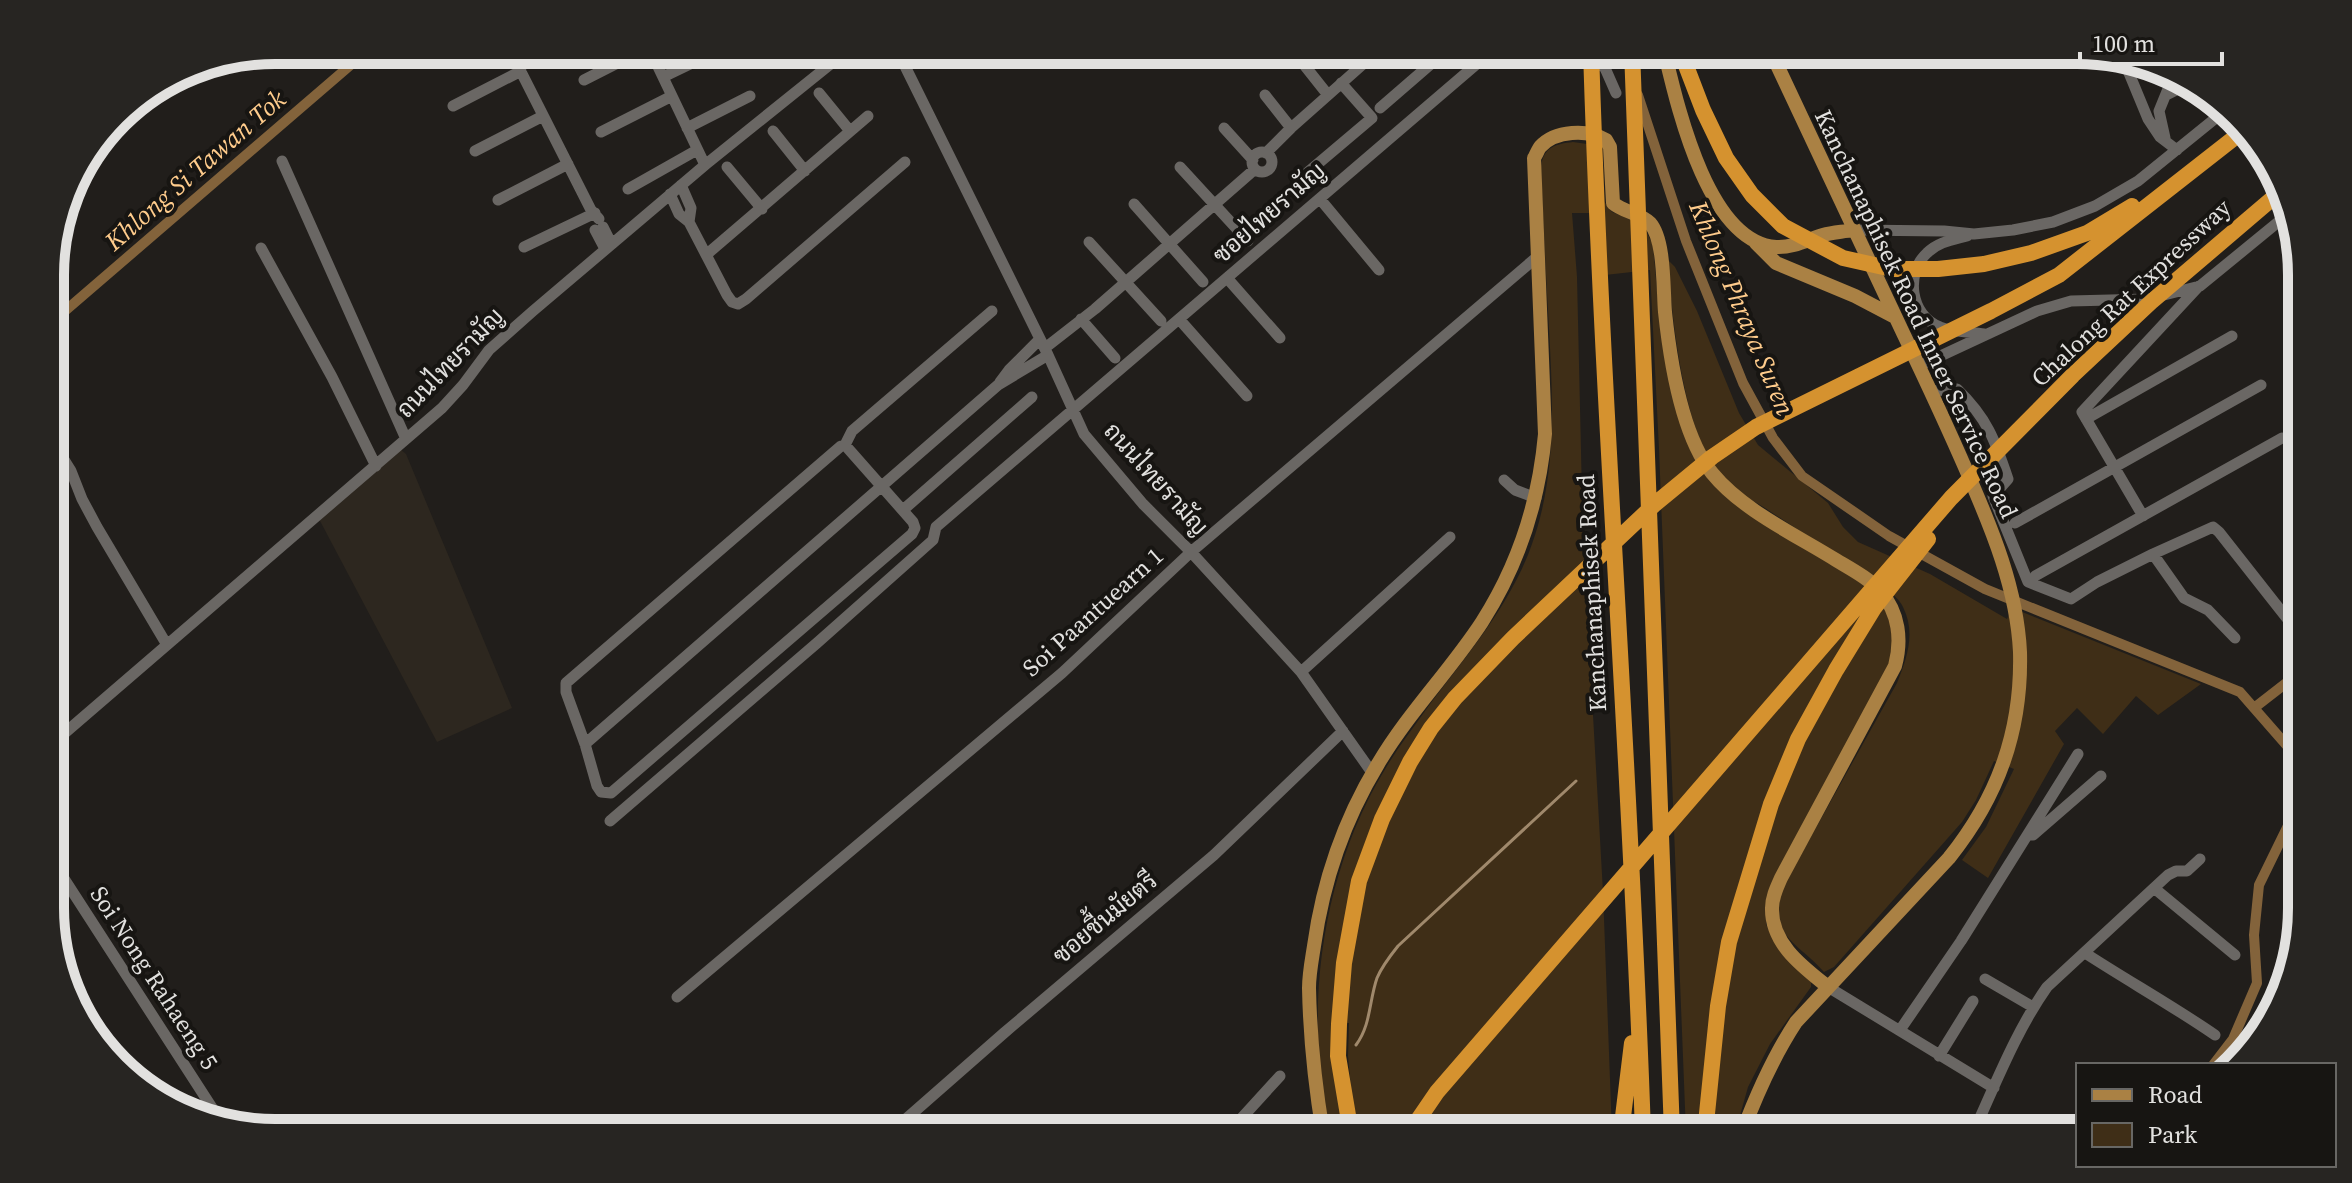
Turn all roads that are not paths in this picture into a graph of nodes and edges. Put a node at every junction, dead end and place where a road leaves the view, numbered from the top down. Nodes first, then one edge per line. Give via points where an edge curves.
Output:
1 (517, 64) edge
2 (615, 64) edge
3 (657, 64) edge
4 (690, 64) edge
5 (831, 64) edge
6 (904, 64) edge
7 (1303, 64) edge
8 (1363, 64) edge
9 (1431, 64) edge
10 (1477, 64) edge
11 (1591, 64) edge
12 (1600, 64) edge
13 (1633, 64) edge
14 (1667, 64) edge
15 (1685, 64) edge
16 (1776, 64) edge
17 (521, 71) junction
18 (2128, 71) edge
19 (663, 77) junction
20 (584, 80) dead end
21 (1341, 83) junction
22 (2169, 86) edge
23 (2176, 90) edge
24 (819, 93) dead end
25 (1616, 93) dead end
26 (1265, 95) dead end
27 (1328, 95) junction
28 (2166, 95) junction
29 (672, 96) junction
30 (750, 96) dead end
31 (453, 106) dead end
32 (1380, 108) dead end
33 (543, 116) junction
34 (868, 116) dead end
35 (2217, 117) edge
36 (687, 128) junction
37 (1224, 128) dead end
38 (1291, 128) junction
39 (773, 131) dead end
40 (850, 131) junction
41 (601, 132) dead end
42 (2236, 136) edge
43 (2166, 142) junction
44 (697, 150) junction
45 (2177, 150) junction
46 (475, 151) dead end
47 (1266, 153) junction
48 (282, 161) dead end
49 (905, 162) dead end
50 (568, 164) junction
51 (1254, 164) junction
52 (705, 165) junction
53 (727, 167) dead end
54 (1180, 167) dead end
55 (805, 171) junction
56 (2191, 171) junction
57 (1301, 178) dead end
58 (681, 185) junction
59 (628, 189) dead end
60 (670, 194) junction
61 (2273, 198) edge
62 (1320, 199) junction
63 (498, 200) dead end
64 (1134, 204) dead end
65 (1214, 204) junction
66 (762, 209) junction
67 (595, 219) junction
68 (2281, 220) edge
69 (689, 222) junction
70 (1853, 230) junction
71 (1974, 234) junction
72 (1248, 241) dead end
73 (1754, 241) junction
74 (1089, 242) dead end
75 (1170, 243) junction
76 (608, 246) junction
77 (524, 247) dead end
78 (261, 248) dead end
79 (706, 255) junction
80 (1537, 257) junction
81 (1379, 270) dead end
82 (1227, 278) junction
83 (1126, 282) junction
84 (1203, 282) dead end
85 (2200, 286) junction
86 (992, 311) dead end
87 (1895, 317) junction
88 (1081, 319) junction
89 (1179, 319) junction
90 (1161, 321) dead end
91 (1984, 334) junction
92 (2232, 336) dead end
93 (1280, 338) dead end
94 (1043, 344) junction
95 (1115, 358) dead end
96 (1919, 366) junction
97 (998, 385) junction
98 (2261, 385) dead end
99 (1933, 394) junction
100 (1247, 396) dead end
101 (1032, 397) dead end
102 (1073, 408) junction
103 (2086, 419) junction
104 (2017, 433) junction
105 (2282, 438) dead end
106 (406, 439) junction
107 (845, 445) junction
108 (64, 460) edge
109 (376, 466) junction
110 (2115, 468) junction
111 (1504, 480) dead end
112 (882, 485) junction
113 (1536, 498) junction
114 (903, 510) junction
115 (2143, 516) junction
116 (2015, 523) dead end
117 (1450, 537) dead end
118 (1191, 552) junction
119 (2153, 554) junction
120 (2035, 576) dead end
121 (2288, 620) edge
122 (2235, 638) dead end
123 (167, 645) junction
124 (1301, 672) junction
125 (1343, 731) junction
126 (64, 734) edge
127 (585, 744) junction
128 (2078, 754) dead end
129 (1373, 774) junction
130 (2101, 776) dead end
131 (610, 821) dead end
132 (2030, 833) junction
133 (2200, 859) dead end
134 (64, 879) edge
135 (2154, 888) junction
136 (2085, 953) junction
137 (2235, 955) dead end
138 (1985, 979) dead end
139 (1828, 987) junction
140 (1638, 989) junction
141 (677, 997) dead end
142 (1973, 1001) dead end
143 (2033, 1007) junction
144 (1902, 1032) junction
145 (2215, 1035) dead end
146 (1939, 1056) junction
147 (1280, 1076) dead end
148 (1994, 1088) junction
149 (213, 1110) edge
150 (906, 1119) edge
151 (1241, 1119) edge
152 (1321, 1119) edge
153 (1349, 1119) edge
154 (1416, 1119) edge
155 (1623, 1119) edge
156 (1643, 1119) edge
157 (1671, 1119) edge
158 (1706, 1119) edge
159 (1747, 1119) edge
160 (1980, 1119) edge

1 - 17 street
2 - 20 street
3 - 19 street
4 - 19 street
5 - 52 street, ถนนไทยรามัญ
6 - 94 street, ถนนไทยรามัญ
7 - 27 street
8 - 21 street
9 - 32 street
10 - 62 street, ซอยไทยรามัญ
11 - 140 highway, Kanchanaphisek Road
12 - 25 street
13 - 157 highway
14 - 73 main road via 1712,196
15 - 56 highway via 1726,158 1783,226 1843,258 1892,269 1984,264 2031,253 2087,233
16 - 70 main road, Kanchanaphisek Road Inner Service Road
17 - 31 street
17 - 33 street
18 - 43 street via 2148,119
19 - 29 street
21 - 27 street
21 - 57 street via 1372,118
22 - 28 street
23 - 28 street
24 - 40 street
26 - 38 street
27 - 38 street
28 - 43 street via 2159,111
29 - 36 street
29 - 41 street
30 - 36 street
33 - 46 street
33 - 50 street
34 - 40 street
35 - 45 street
36 - 44 street
37 - 51 street
38 - 47 street
39 - 55 street
40 - 55 street
42 - 56 highway, Chalong Rat Expressway
43 - 45 street
44 - 52 street
44 - 59 street
45 - 71 street via 2095,206 2053,222
47 - 51 street via 1259,153
47 - 51 street via 1271,167 1263,172
48 - 106 street
49 - 79 street via 738,304
50 - 63 street
50 - 67 street
51 - 65 street
52 - 58 street, ถนนไทยรามัญ
53 - 66 street
54 - 65 street
55 - 66 street
56 - 153 highway via 2059,275 1756,427 1712,457 1655,504 1455,698 1410,762 1359,881 1339,1024 1338,1056
58 - 60 street, ถนนไทยรามัญ
58 - 69 street via 691,208
60 - 69 street
60 - 76 street, ถนนไทยรามัญ
61 - 104 highway, Chalong Rat Expressway via 2151,302
62 - 81 street
62 - 82 street, ซอยไทยรามัญ
64 - 75 street
65 - 72 street
65 - 75 street
66 - 79 street
67 - 76 street
67 - 77 street
68 - 85 street
69 - 79 street
70 - 71 street
70 - 73 main road via 1794,246
70 - 87 main road, Kanchanaphisek Road Inner Service Road
71 - 91 street via 1939,243 1924,255 1913,276 1914,297 1923,315 1938,327
73 - 87 main road via 1776,263
74 - 83 street
75 - 83 street
75 - 84 street
76 - 106 street, ถนนไทยรามัญ via 489,350 451,399
78 - 109 street
80 - 113 main road via 1545,434
80 - 118 street, Soi Paantuearn 1
80 - 139 main road via 1534,158 1539,147 1574,133 1601,137 1610,147 1613,203 1644,218 1656,235 1678,383 1701,457 1744,503 1879,590 1895,618 1895,666 1774,895 1773,918 1781,940 1797,962
82 - 89 street, ซอยไทยรามัญ
82 - 93 street
83 - 88 street
83 - 90 street
85 - 91 street via 2148,299 2071,301
85 - 103 street via 2082,412
86 - 107 street via 852,431
87 - 96 main road, Kanchanaphisek Road Inner Service Road
88 - 94 street
88 - 95 street
89 - 100 street
89 - 102 street, ซอยไทยรามัญ
91 - 96 street
92 - 103 street
94 - 97 street
94 - 97 street
94 - 102 street, ถนนไทยรามัญ
96 - 99 main road, Kanchanaphisek Road Inner Service Road
97 - 112 street
98 - 110 street
99 - 119 street via 1957,389 1994,436 2008,479 1993,496 2028,582 2071,599
99 - 139 main road, Kanchanaphisek Road Inner Service Road via 1992,529 2017,619 2019,687 2012,733 1996,783 1969,834
101 - 114 street
102 - 118 street, ถนนไทยรามัญ via 1084,434
102 - 131 street, ซอยไทยรามัญ via 936,527 933,540
103 - 110 street
104 - 154 highway via 1926,526
104 - 158 highway via 1874,608 1798,739 1757,844 1729,942
105 - 115 street
106 - 109 street, ถนนไทยรามัญ
107 - 112 street
107 - 127 street via 566,683
108 - 123 street
109 - 123 street, ถนนไทยรามัญ
110 - 115 street
110 - 116 street
111 - 113 street
112 - 114 street
112 - 127 street
113 - 129 main road via 1502,588
114 - 127 street via 913,522 912,534 611,793 597,786
115 - 120 street
117 - 124 street
118 - 124 street, ถนนไทยรามัญ
118 - 141 street, Soi Paantuearn 1 via 1062,673
119 - 121 street via 2213,527
119 - 122 street via 2184,598 2208,610
123 - 126 street, ถนนไทยรามัญ
124 - 125 street, ถนนไทยรามัญ
125 - 129 street, ถนนไทยรามัญ
125 - 150 street, ซอยชื้นมัยตรี via 1214,855
128 - 132 street
129 - 152 main road via 1348,821 1319,909 1309,985
130 - 132 street
132 - 144 street via 1965,944
133 - 135 street
134 - 149 street, Soi Nong Rahaeng 5
135 - 136 street
135 - 137 street
136 - 143 street
136 - 145 street
138 - 143 street
139 - 144 street
139 - 159 main road, Kanchanaphisek Road Inner Service Road via 1777,1051
140 - 155 highway
140 - 156 highway, Kanchanaphisek Road
142 - 146 street
143 - 148 street
144 - 146 street
146 - 148 street
147 - 151 street
148 - 160 street

